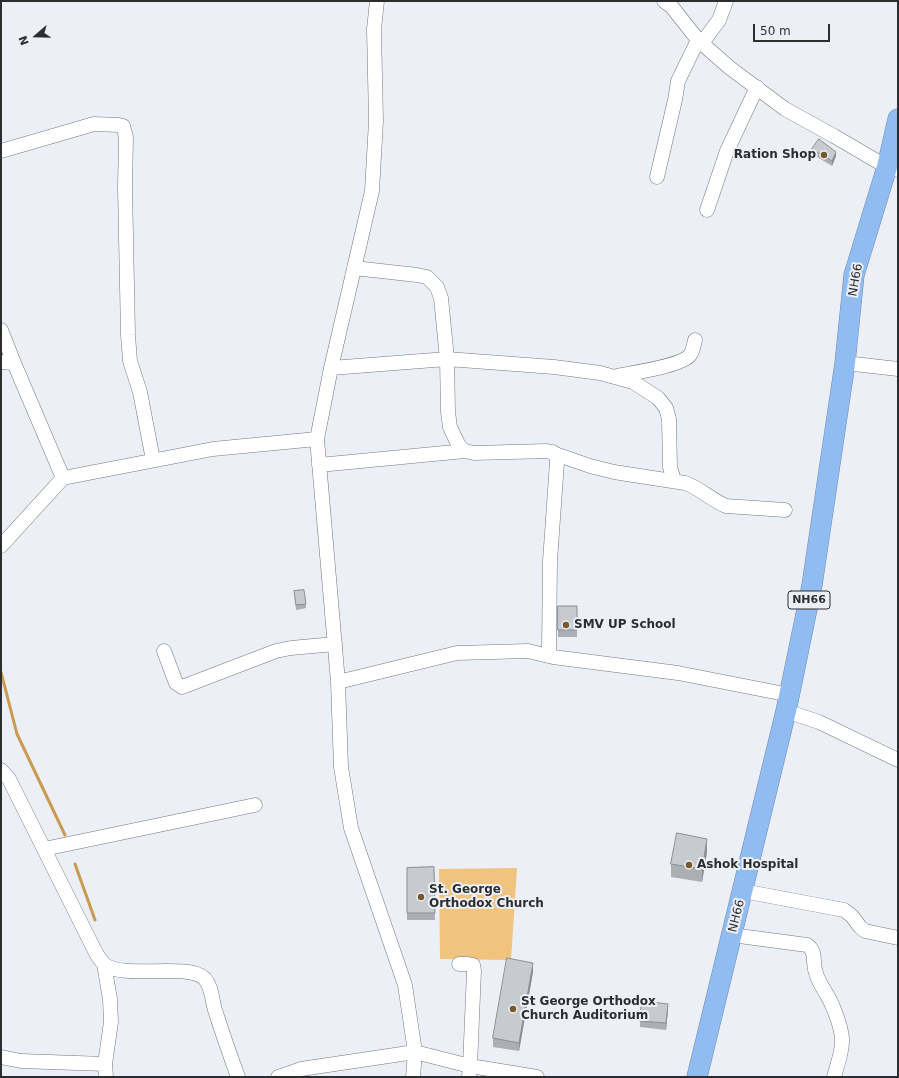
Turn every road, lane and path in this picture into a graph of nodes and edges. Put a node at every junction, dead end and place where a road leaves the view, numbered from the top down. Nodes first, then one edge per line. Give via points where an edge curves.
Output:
1 (377, 1) edge
2 (664, 1) edge
3 (726, 1) edge
4 (700, 42) junction
5 (757, 87) junction
6 (898, 119) edge
7 (1, 151) edge
8 (892, 169) edge
9 (657, 177) dead end
10 (707, 210) dead end
11 (354, 268) junction
12 (1, 330) edge
13 (696, 340) dead end
14 (446, 358) junction
15 (7, 363) edge
16 (845, 363) junction
17 (331, 368) junction
18 (898, 369) edge
19 (614, 376) junction
20 (316, 439) junction
21 (465, 451) junction
22 (553, 452) junction
23 (153, 460) junction
24 (319, 465) junction
25 (63, 478) junction
26 (674, 480) junction
27 (785, 510) dead end
28 (1, 546) edge
29 (335, 644) junction
30 (164, 651) dead end
31 (553, 657) junction
32 (338, 682) junction
33 (788, 703) junction
34 (898, 760) edge
35 (1, 770) edge
36 (255, 804) dead end
37 (44, 849) junction
38 (743, 891) junction
39 (732, 935) junction
40 (898, 938) edge
41 (104, 964) junction
42 (459, 964) dead end
43 (415, 1052) junction
44 (1, 1057) edge
45 (105, 1071) edge
46 (470, 1072) edge
47 (238, 1077) edge
48 (278, 1077) edge
49 (413, 1077) edge
50 (537, 1077) edge
51 (698, 1077) edge
52 (834, 1077) edge

1 - 11 street via 374,29 376,121 372,191
2 - 4 street via 672,7
3 - 4 street via 719,20
4 - 5 street
4 - 9 street via 678,81
5 - 8 street via 785,109
5 - 10 street via 727,151
6 - 8 highway, NH66 / NH66
7 - 23 street via 94,124 123,126 126,137 130,361 140,392
8 - 16 highway, NH66 / NH66 via 854,275
11 - 14 street via 417,275 432,281 440,298
11 - 17 street
12 - 15 street
13 - 19 street via 689,356 683,360
14 - 17 street
14 - 19 street via 554,367
14 - 21 street via 450,426 459,446
15 - 25 street
16 - 18 street
16 - 33 highway, NH66 / NH66 via 812,585
17 - 20 street
19 - 26 street via 646,389 666,408 669,419 670,467
20 - 23 street via 213,449
20 - 24 street
21 - 22 street
21 - 24 street
22 - 26 street via 614,472
22 - 31 street via 557,462 550,561 549,649
23 - 25 street
24 - 29 street
25 - 28 street
26 - 27 street via 695,486 726,506
29 - 30 street via 276,651 182,687 176,683
29 - 32 street
31 - 32 street via 528,651 457,653
31 - 33 street via 678,673
32 - 43 street via 341,767 351,828 405,985
33 - 34 street via 819,722
33 - 38 highway, NH66 / NH66
35 - 37 street via 9,778
36 - 37 street
37 - 41 street via 97,955
38 - 39 highway, NH66 / NH66
38 - 40 street via 844,910 865,930
39 - 51 highway, NH66 / NH66
39 - 52 street via 811,947 815,971 841,1030 842,1046
41 - 45 street via 111,1022
41 - 47 street via 119,969 187,972 204,979 210,988 214,1008
42 - 46 street via 473,966 474,971
43 - 46 street
43 - 48 street via 301,1069
43 - 49 street
44 - 45 street
46 - 50 street

